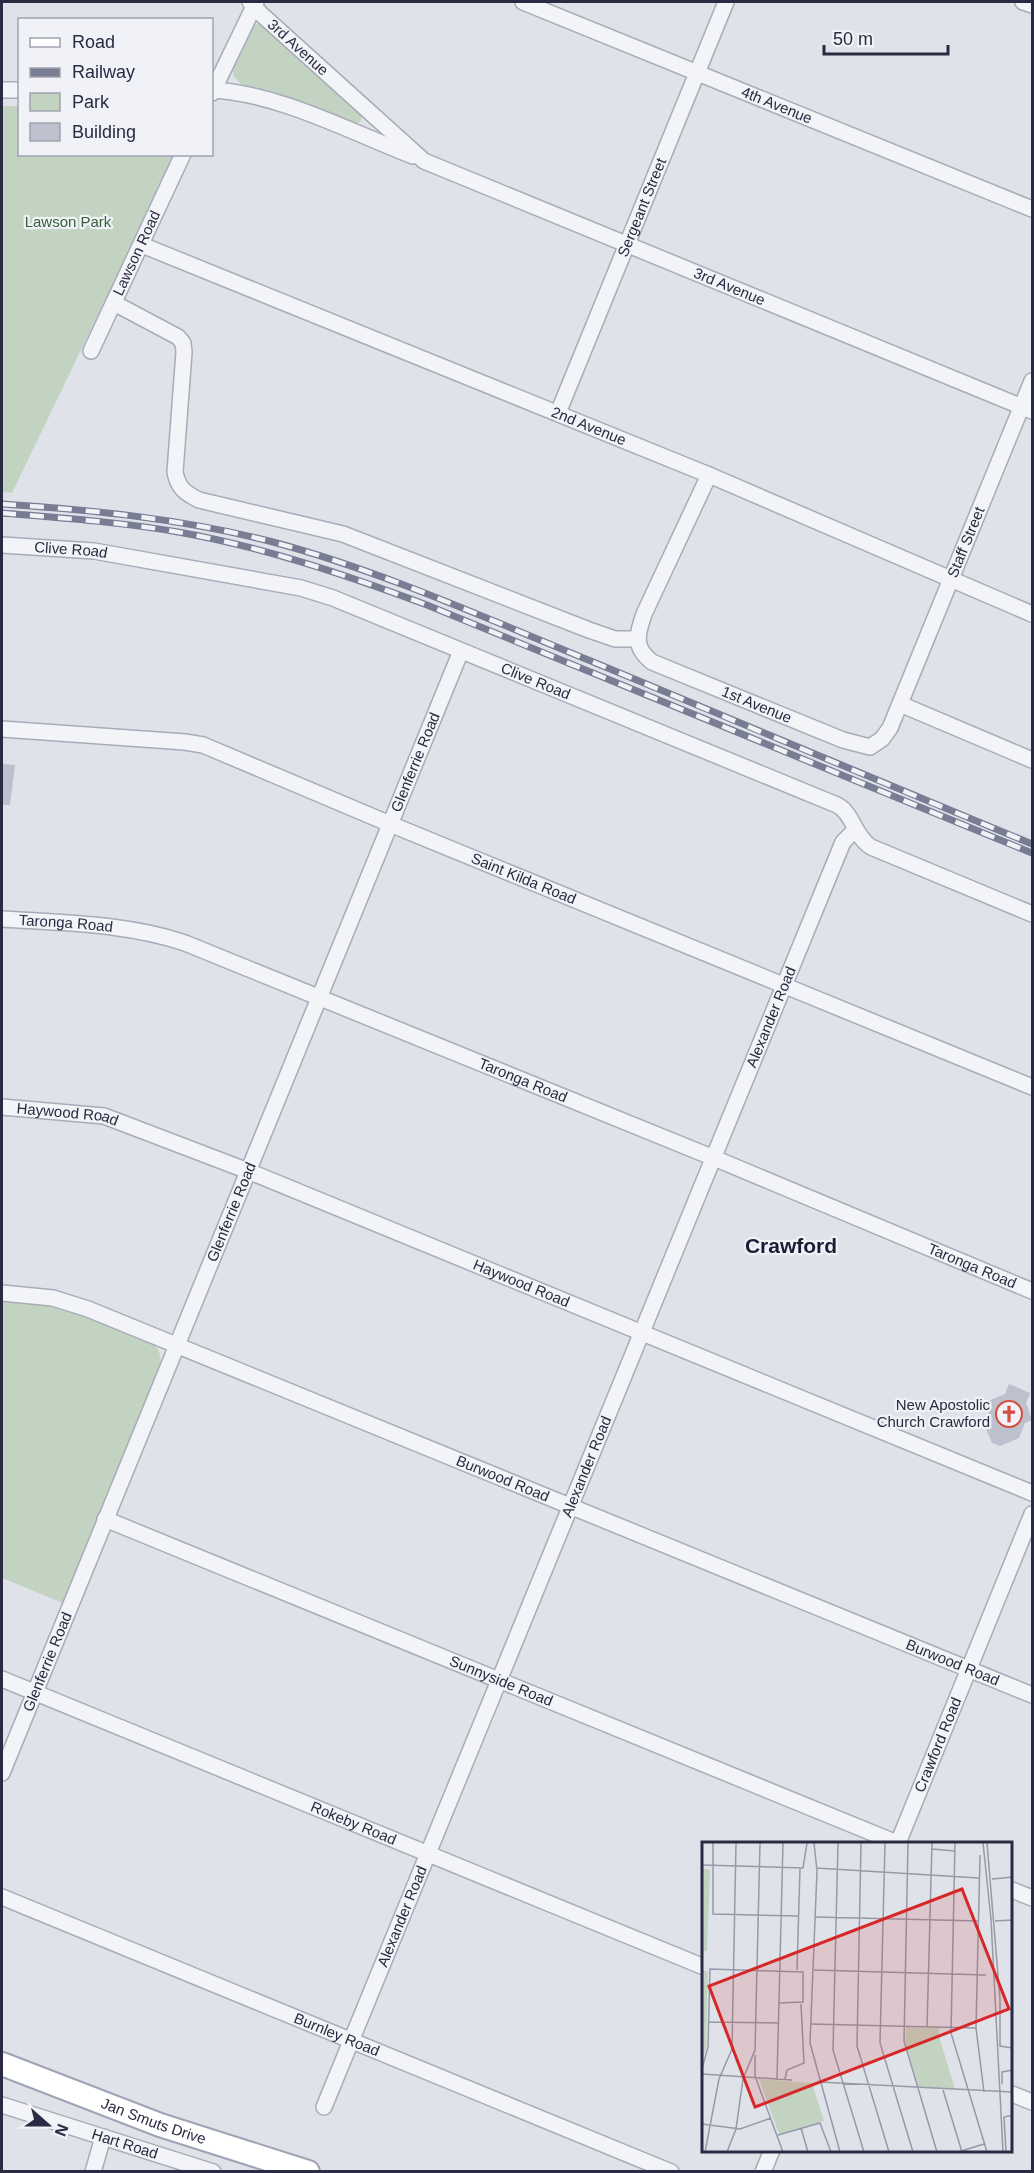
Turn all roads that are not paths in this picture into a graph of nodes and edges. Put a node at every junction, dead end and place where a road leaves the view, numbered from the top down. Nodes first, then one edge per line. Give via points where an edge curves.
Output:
1 (523, 2) edge
2 (726, 2) edge
3 (1023, 2) edge
4 (253, 3) edge
5 (1032, 5) edge
6 (698, 71) junction
7 (213, 89) edge
8 (2, 90) edge
9 (18, 90) edge
10 (213, 91) edge
11 (372, 113) junction
12 (360, 135) junction
13 (182, 156) edge
14 (424, 161) junction
15 (1032, 209) edge
16 (627, 244) junction
17 (142, 245) junction
18 (114, 303) junction
19 (91, 351) dead end
20 (1032, 381) edge
21 (1027, 409) edge
22 (558, 413) junction
23 (709, 475) junction
24 (2, 545) edge
25 (951, 580) junction
26 (1032, 614) edge
27 (638, 639) junction
28 (461, 651) junction
29 (900, 704) junction
30 (2, 729) edge
31 (1032, 760) edge
32 (390, 824) junction
33 (855, 830) junction
34 (1032, 914) edge
35 (2, 919) edge
36 (784, 986) junction
37 (319, 997) junction
38 (1032, 1087) edge
39 (2, 1107) edge
40 (714, 1158) junction
41 (248, 1171) junction
42 (1032, 1291) edge
43 (2, 1293) edge
44 (642, 1333) junction
45 (176, 1345) junction
46 (1032, 1493) edge
47 (571, 1506) junction
48 (1032, 1514) edge
49 (105, 1518) junction
50 (969, 1669) junction
51 (2, 1679) edge
52 (500, 1680) junction
53 (34, 1692) junction
54 (1032, 1695) edge
55 (2, 1773) edge
56 (896, 1842) edge
57 (898, 1842) edge
58 (429, 1854) junction
59 (1013, 1891) edge
60 (2, 1897) edge
61 (1032, 1898) edge
62 (702, 1966) edge
63 (352, 2041) junction
64 (2, 2064) edge
65 (1013, 2095) edge
66 (1032, 2102) edge
67 (2, 2105) edge
68 (324, 2107) dead end
69 (103, 2137) junction
70 (772, 2152) edge
71 (93, 2172) edge
72 (213, 2172) edge
73 (308, 2172) edge
74 (670, 2172) edge
75 (763, 2172) edge

1 - 6 street, 4th Avenue
2 - 6 street, Sergeant Street
3 - 5 street
4 - 7 street
4 - 11 street, 3rd Avenue
6 - 15 street, 4th Avenue
6 - 16 street, Sergeant Street
8 - 9 street
10 - 12 street, 3rd Avenue via 285,105
11 - 12 street
11 - 14 street, 3rd Avenue
12 - 14 street, 3rd Avenue
13 - 17 street, Lawson Road
14 - 16 street, 3rd Avenue
16 - 21 street, 3rd Avenue
16 - 22 street, Sergeant Street
17 - 18 street, Lawson Road
17 - 22 street, 2nd Avenue
18 - 19 street, Lawson Road
18 - 27 street via 183,343 175,472 177,484 186,493 199,500 342,534 589,630 615,639
20 - 21 street, Staff Street
21 - 25 street, Staff Street
22 - 23 street, 2nd Avenue
23 - 25 street, 2nd Avenue
23 - 27 street via 644,614
24 - 28 street, Clive Road via 94,551 301,588
25 - 26 street, 2nd Avenue
25 - 29 street, Staff Street
27 - 29 street, 1st Avenue via 644,655 652,662 856,744 870,747 882,739
28 - 32 street, Glenferrie Road
28 - 33 street, Clive Road via 837,805 846,811
29 - 31 street
30 - 32 street, Saint Kilda Road via 194,743
32 - 36 street, Saint Kilda Road
32 - 37 street, Glenferrie Road
33 - 34 street, Clive Road via 878,851
33 - 36 street, Alexander Road via 843,842
35 - 37 street, Taronga Road via 159,934
36 - 38 street, Saint Kilda Road
36 - 40 street, Alexander Road
37 - 40 street, Taronga Road
37 - 41 street, Glenferrie Road
39 - 41 street, Haywood Road via 110,1118
40 - 42 street, Taronga Road
40 - 44 street, Alexander Road
41 - 44 street, Haywood Road
41 - 45 street, Glenferrie Road
43 - 45 street, Burwood Road via 66,1301
44 - 46 street, Haywood Road
44 - 47 street, Alexander Road
45 - 47 street, Burwood Road
45 - 49 street, Glenferrie Road
47 - 50 street, Burwood Road
47 - 52 street, Alexander Road
48 - 50 street, Crawford Road
49 - 52 street, Sunnyside Road
49 - 53 street, Glenferrie Road
50 - 54 street, Burwood Road
50 - 57 street, Crawford Road
51 - 53 street, Rokeby Road
52 - 56 street, Sunnyside Road
52 - 58 street, Alexander Road
53 - 55 street, Glenferrie Road
53 - 58 street, Rokeby Road
58 - 62 street, Rokeby Road
58 - 63 street, Alexander Road
59 - 61 street
60 - 63 street, Burnley Road
63 - 68 street, Alexander Road
63 - 74 street, Burnley Road
64 - 73 main road, Jan Smuts Drive via 160,2125
65 - 66 street
67 - 69 street, Hart Road
69 - 71 street
69 - 72 street, Hart Road
70 - 75 street

